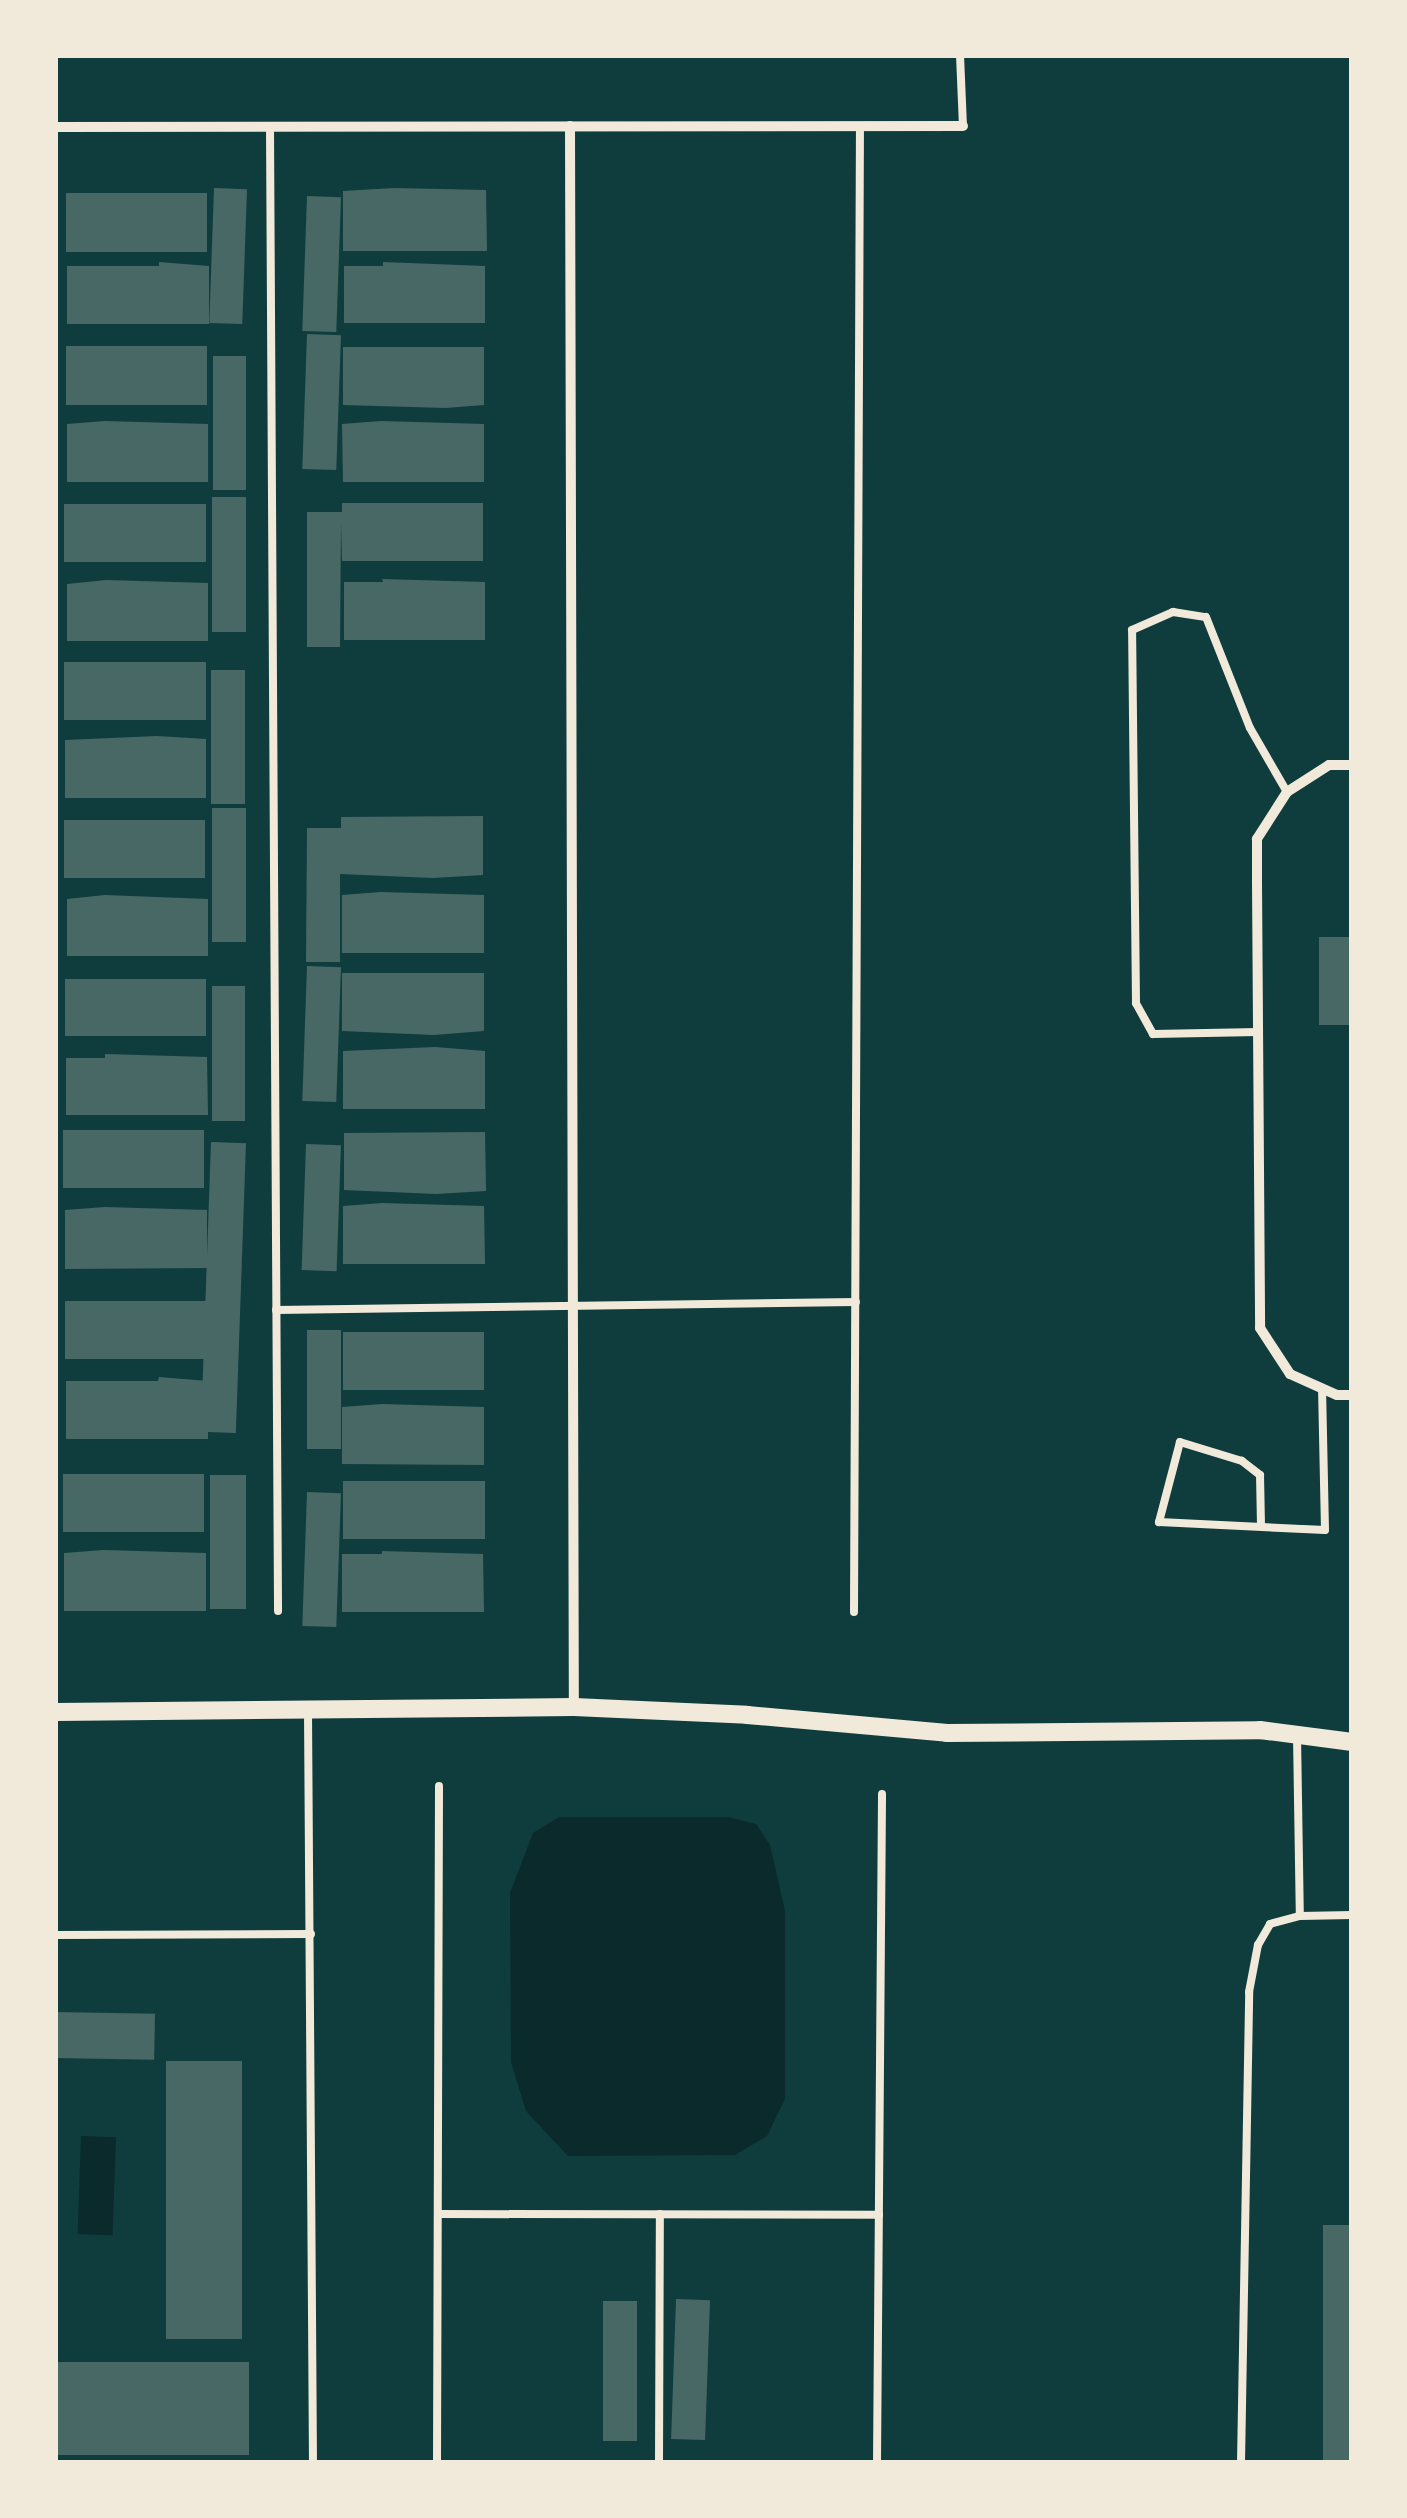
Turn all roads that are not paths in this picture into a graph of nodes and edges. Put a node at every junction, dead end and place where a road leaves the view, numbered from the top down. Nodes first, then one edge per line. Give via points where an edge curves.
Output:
1 (960, 55) edge
2 (570, 126) junction
3 (860, 126) junction
4 (963, 126) joint
5 (55, 127) edge
6 (270, 127) junction
7 (1352, 765) edge
8 (1286, 792) junction
9 (1258, 1032) junction
10 (856, 1302) junction
11 (573, 1306) junction
12 (276, 1310) junction
13 (1322, 1388) junction
14 (1352, 1395) edge
15 (1261, 1526) junction
16 (278, 1611) dead end
17 (854, 1612) dead end
18 (574, 1708) junction
19 (308, 1711) junction
20 (55, 1712) edge
21 (1297, 1735) junction
22 (1352, 1742) edge
23 (439, 1786) dead end
24 (882, 1794) dead end
25 (1352, 1915) edge
26 (1300, 1916) junction
27 (311, 1934) junction
28 (55, 1935) edge
29 (438, 2214) junction
30 (660, 2214) junction
31 (879, 2215) junction
32 (313, 2463) edge
33 (437, 2463) edge
34 (660, 2463) edge
35 (877, 2463) edge
36 (1242, 2463) edge

1 - 4 lane
2 - 3 street
2 - 6 street
2 - 11 street
3 - 4 street
3 - 10 lane
5 - 6 street
6 - 12 lane
7 - 8 street via 1330,765
8 - 9 street via 1258,839
8 - 9 lane via 1250,728 1206,617 1173,612 1132,630 1136,1004 1153,1034
9 - 13 street via 1260,1328 1290,1374
10 - 11 lane
10 - 17 lane
11 - 12 lane
11 - 18 street
12 - 16 lane
13 - 14 street
13 - 15 lane via 1325,1530
15 - 15 lane via 1159,1522 1180,1442 1242,1460 1260,1475
18 - 19 street
18 - 21 street via 947,1733
19 - 20 street
19 - 27 lane
21 - 22 street
21 - 26 lane
23 - 29 lane
24 - 31 lane
25 - 26 lane
26 - 36 lane via 1270,1924 1258,1945 1249,1992
27 - 28 lane
27 - 32 lane
29 - 30 lane
29 - 33 lane
30 - 31 lane
30 - 34 lane
31 - 35 lane

